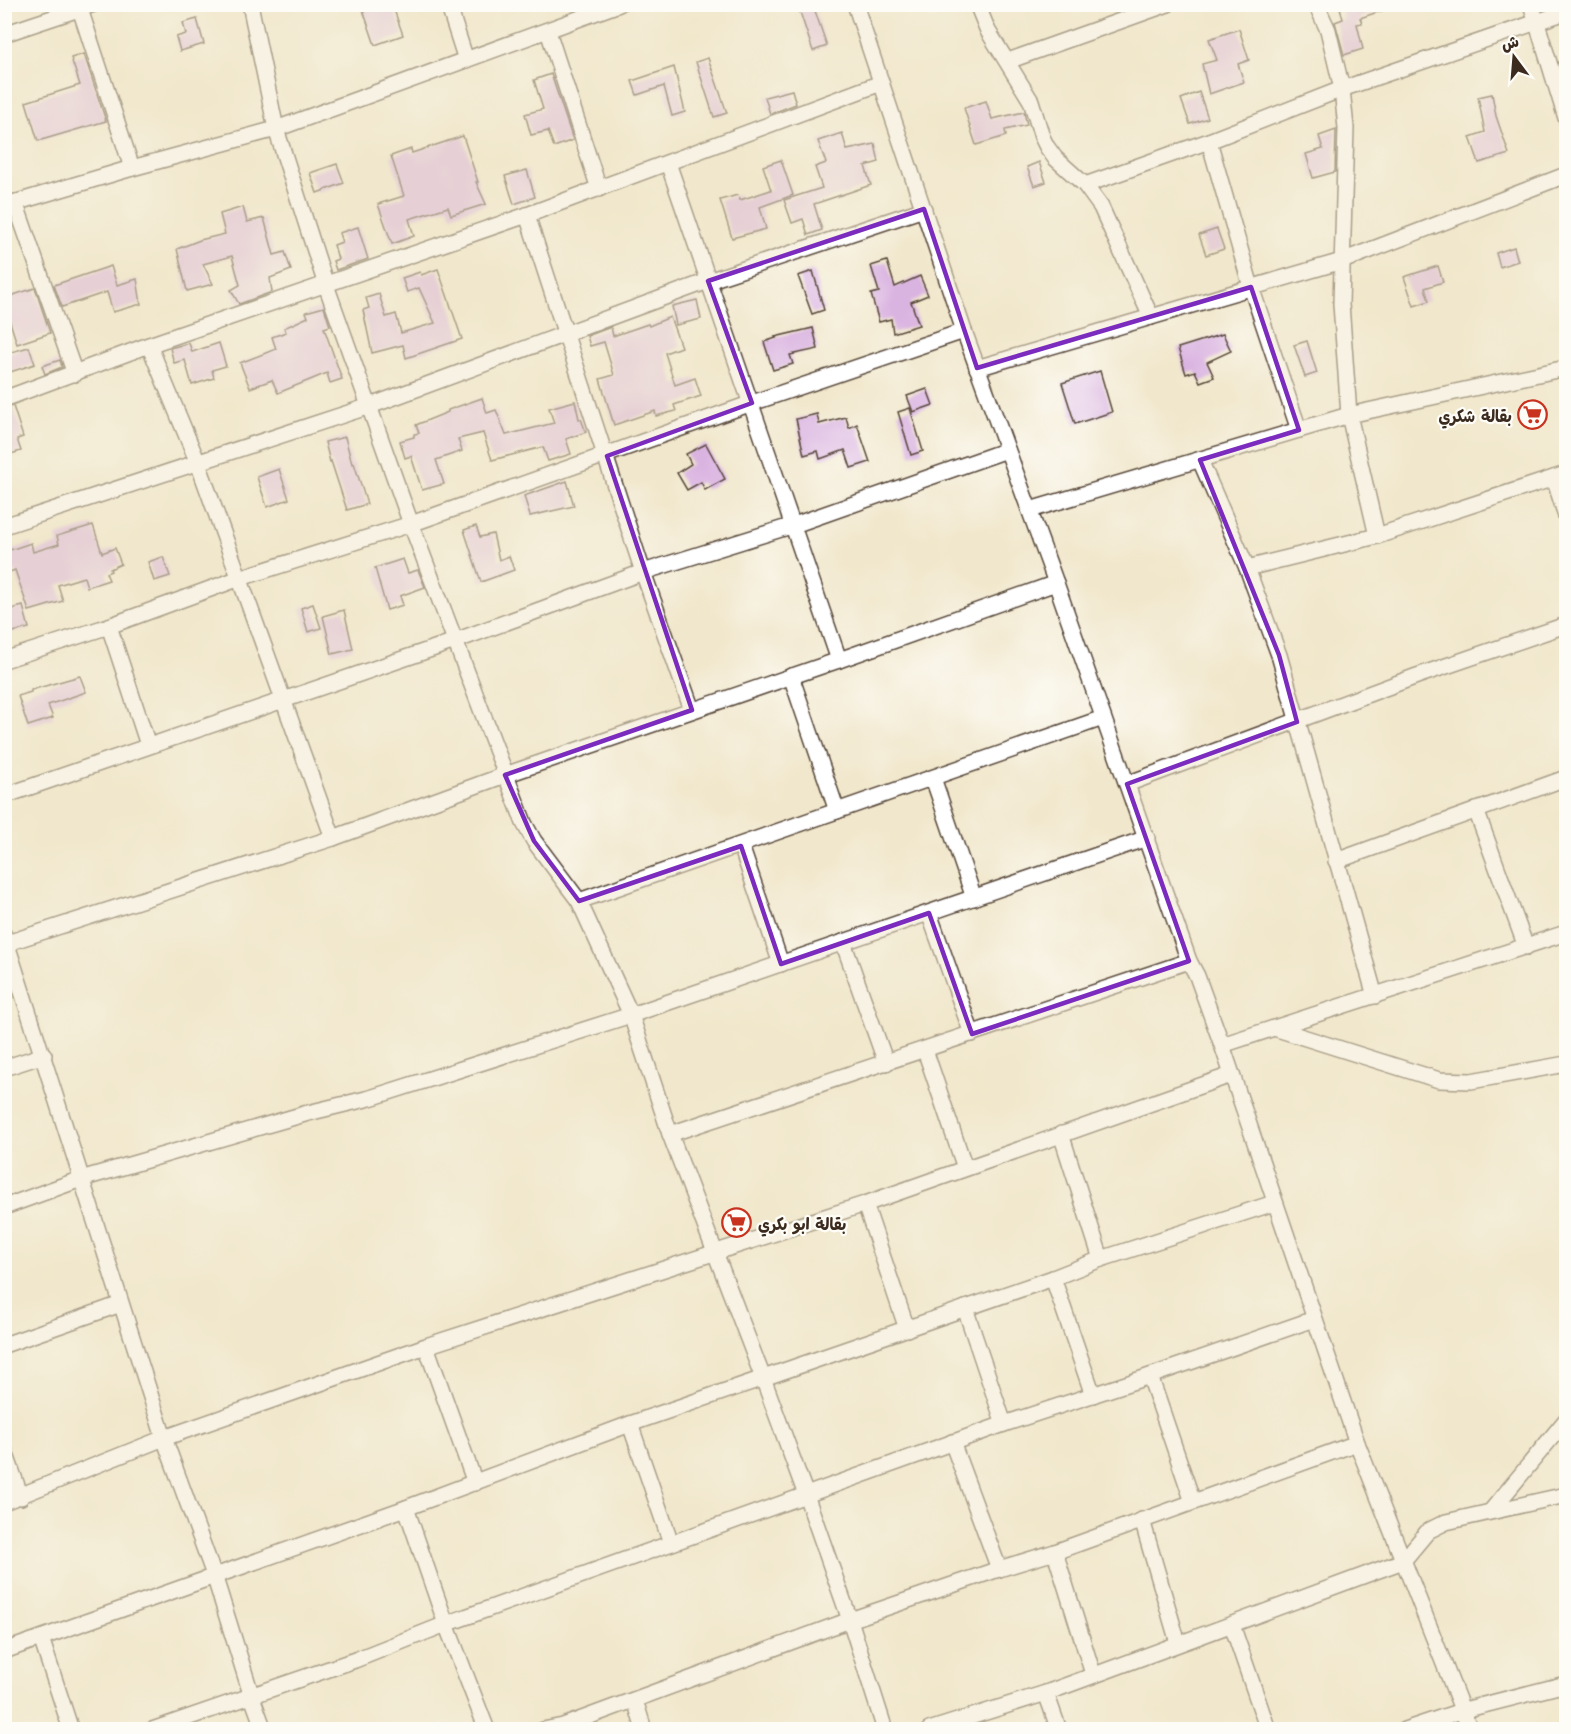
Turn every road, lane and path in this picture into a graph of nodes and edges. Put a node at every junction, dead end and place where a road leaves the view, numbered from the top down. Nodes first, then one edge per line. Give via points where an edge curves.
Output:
1 (250, 4) edge
2 (448, 4) edge
3 (619, 4) edge
4 (855, 4) edge
5 (977, 4) edge
6 (1168, 4) edge
7 (1316, 4) edge
8 (1531, 4) edge
9 (87, 7) edge
10 (1566, 12) edge
11 (1537, 23) junction
12 (548, 31) junction
13 (4, 34) edge
14 (466, 60) junction
15 (1008, 61) junction
16 (881, 83) junction
17 (1342, 89) junction
18 (1566, 118) edge
19 (276, 129) junction
20 (1209, 141) junction
21 (668, 163) junction
22 (132, 168) junction
23 (1566, 175) edge
24 (1085, 185) junction
25 (598, 189) junction
26 (10, 204) edge
27 (924, 209) junction
28 (527, 215) junction
29 (1342, 261) junction
30 (708, 281) junction
31 (326, 285) junction
32 (1251, 287) junction
33 (1151, 316) junction
34 (964, 331) junction
35 (565, 333) junction
36 (149, 345) junction
37 (977, 368) junction
38 (1566, 368) edge
39 (75, 374) junction
40 (4, 399) edge
41 (752, 403) junction
42 (370, 406) junction
43 (1349, 415) junction
44 (1299, 430) junction
45 (1007, 450) junction
46 (607, 456) junction
47 (1200, 460) junction
48 (198, 463) junction
49 (1560, 476) edge
50 (1030, 510) junction
51 (1566, 516) edge
52 (411, 524) junction
53 (794, 525) junction
54 (4, 526) edge
55 (1377, 536) junction
56 (1247, 568) junction
57 (643, 572) junction
58 (240, 578) junction
59 (1056, 583) junction
60 (1566, 625) edge
61 (109, 626) junction
62 (455, 641) junction
63 (4, 660) edge
64 (839, 660) junction
65 (791, 676) junction
66 (282, 699) junction
67 (692, 710) junction
68 (1103, 718) junction
69 (1297, 722) junction
70 (148, 745) junction
71 (505, 775) junction
72 (933, 778) junction
73 (1566, 778) edge
74 (1127, 784) junction
75 (4, 796) edge
76 (1476, 810) junction
77 (837, 811) junction
78 (333, 838) junction
79 (1147, 838) junction
80 (741, 846) junction
81 (1336, 861) junction
82 (974, 898) junction
83 (579, 901) junction
84 (928, 913) junction
85 (1566, 933) edge
86 (5, 941) edge
87 (843, 942) junction
88 (1526, 947) junction
89 (1189, 961) junction
90 (781, 964) junction
91 (1375, 996) junction
92 (631, 1015) junction
93 (1274, 1028) junction
94 (972, 1034) junction
95 (1222, 1045) junction
96 (926, 1050) junction
97 (44, 1055) junction
98 (886, 1063) junction
99 (1566, 1064) edge
100 (4, 1068) edge
101 (1231, 1075) junction
102 (670, 1134) junction
103 (1061, 1134) junction
104 (965, 1168) junction
105 (81, 1179) junction
106 (1274, 1203) junction
107 (865, 1204) junction
108 (4, 1207) edge
109 (715, 1254) junction
110 (1101, 1259) junction
111 (1053, 1278) junction
112 (121, 1304) junction
113 (965, 1308) junction
114 (1314, 1319) junction
115 (907, 1329) junction
116 (4, 1345) edge
117 (426, 1346) junction
118 (1150, 1376) junction
119 (764, 1378) junction
120 (1093, 1395) junction
121 (1566, 1420) edge
122 (630, 1424) junction
123 (1004, 1424) junction
124 (164, 1438) junction
125 (952, 1442) junction
126 (1357, 1443) junction
127 (4, 1449) edge
128 (475, 1483) junction
129 (806, 1495) junction
130 (1566, 1495) edge
131 (21, 1497) junction
132 (4, 1502) edge
133 (1193, 1502) junction
134 (406, 1508) junction
135 (1491, 1511) junction
136 (1142, 1520) junction
137 (671, 1543) junction
138 (1055, 1552) junction
139 (1402, 1561) junction
140 (999, 1569) junction
141 (214, 1575) junction
142 (850, 1620) junction
143 (446, 1624) junction
144 (1232, 1625) junction
145 (41, 1638) junction
146 (1178, 1643) junction
147 (4, 1652) edge
148 (1093, 1674) junction
149 (1566, 1684) edge
150 (1046, 1693) junction
151 (252, 1697) junction
152 (635, 1700) junction
153 (1464, 1710) junction
154 (71, 1730) edge
155 (152, 1730) edge
156 (264, 1730) edge
157 (487, 1730) edge
158 (543, 1730) edge
159 (644, 1730) edge
160 (885, 1730) edge
161 (929, 1730) edge
162 (1059, 1730) edge
163 (1268, 1730) edge
164 (1404, 1730) edge
165 (1470, 1730) edge

1 - 19 street
2 - 14 street
3 - 12 street
4 - 16 street
5 - 15 street via 988,31
6 - 15 street
7 - 17 street via 1328,30
8 - 11 street
9 - 13 street
9 - 22 street
10 - 11 street
11 - 17 street
11 - 18 street
12 - 14 street
12 - 25 street
14 - 19 street
15 - 24 street via 1031,101 1047,147
16 - 21 street
16 - 27 street
17 - 20 street
17 - 29 street via 1346,128
19 - 22 street
19 - 31 street
20 - 24 street
20 - 32 street
21 - 25 street
21 - 30 street
22 - 26 street
23 - 29 street
24 - 33 street via 1101,207
25 - 28 street
26 - 39 street
27 - 30 street
27 - 34 street
28 - 31 street
28 - 35 street
29 - 32 street
29 - 43 street
30 - 35 street
30 - 41 street
31 - 36 street
31 - 42 street
32 - 33 street
32 - 44 street
33 - 37 street
34 - 37 street
34 - 41 street
35 - 42 street
35 - 46 street
36 - 39 street
36 - 48 street
37 - 45 street
38 - 43 street
39 - 40 street
41 - 46 street
41 - 53 street
42 - 48 street
42 - 52 street
43 - 44 street
43 - 55 street
44 - 47 street
45 - 50 street
45 - 53 street
46 - 52 street
46 - 57 street
47 - 50 street
47 - 56 street
48 - 54 street
48 - 58 street
49 - 51 street
49 - 55 street
50 - 59 street
52 - 58 street
52 - 62 street
53 - 57 street
53 - 64 street
55 - 56 street
56 - 69 street via 1279,655
57 - 62 street
57 - 67 street
58 - 61 street
58 - 66 street
59 - 64 street
59 - 68 street
60 - 69 street
61 - 63 street
61 - 70 street
62 - 66 street
62 - 71 street
64 - 65 street
65 - 67 street
65 - 77 street
66 - 70 street
66 - 78 street
67 - 71 street
68 - 72 street
68 - 74 street
69 - 74 street
69 - 81 street
70 - 75 street
71 - 78 street
71 - 83 street via 534,841
72 - 77 street
72 - 82 street
73 - 76 street
74 - 79 street
76 - 81 street
76 - 88 street
77 - 80 street
78 - 86 street
79 - 82 street
79 - 89 street
80 - 83 street
80 - 90 street
81 - 91 street
82 - 84 street
83 - 92 street
84 - 87 street
84 - 94 street
85 - 88 street
86 - 97 street
87 - 90 street
87 - 98 street
88 - 91 street
89 - 94 street
89 - 95 street
90 - 92 street
91 - 93 street
92 - 102 street
92 - 105 street via 370,1098
93 - 95 street
93 - 99 street via 1439,1080 1471,1081
94 - 96 street
95 - 101 street
96 - 98 street
96 - 104 street
97 - 100 street
97 - 105 street
98 - 102 street
101 - 103 street
101 - 106 street
102 - 109 street
103 - 104 street
103 - 110 street
104 - 107 street
105 - 108 street
105 - 112 street
106 - 110 street
106 - 114 street
107 - 109 street
107 - 115 street
109 - 117 street
109 - 119 street
110 - 111 street
111 - 113 street
111 - 120 street
112 - 116 street
112 - 124 street
113 - 115 street
113 - 123 street
114 - 118 street
114 - 126 street
115 - 119 street
117 - 124 street
117 - 128 street
118 - 120 street
118 - 133 street
119 - 122 street
119 - 129 street
120 - 123 street
121 - 135 street
122 - 128 street
122 - 137 street
123 - 125 street
124 - 131 street
124 - 141 street
125 - 129 street
125 - 140 street
126 - 133 street
126 - 139 street
127 - 131 street
128 - 134 street
129 - 137 street
129 - 142 street
130 - 135 street
131 - 132 street
133 - 136 street
134 - 141 street
134 - 143 street
135 - 139 street via 1436,1525
136 - 138 street
136 - 146 street
137 - 143 street
138 - 140 street
138 - 148 street
139 - 144 street
139 - 153 street
140 - 142 street
141 - 145 street
141 - 151 street
142 - 152 street
142 - 160 street
143 - 151 street
143 - 157 street
144 - 146 street
144 - 163 street
145 - 147 street
145 - 154 street
146 - 148 street
148 - 150 street
149 - 153 street
150 - 161 street
150 - 162 street
151 - 155 street
151 - 156 street
152 - 158 street
152 - 159 street
153 - 164 street
153 - 165 street

